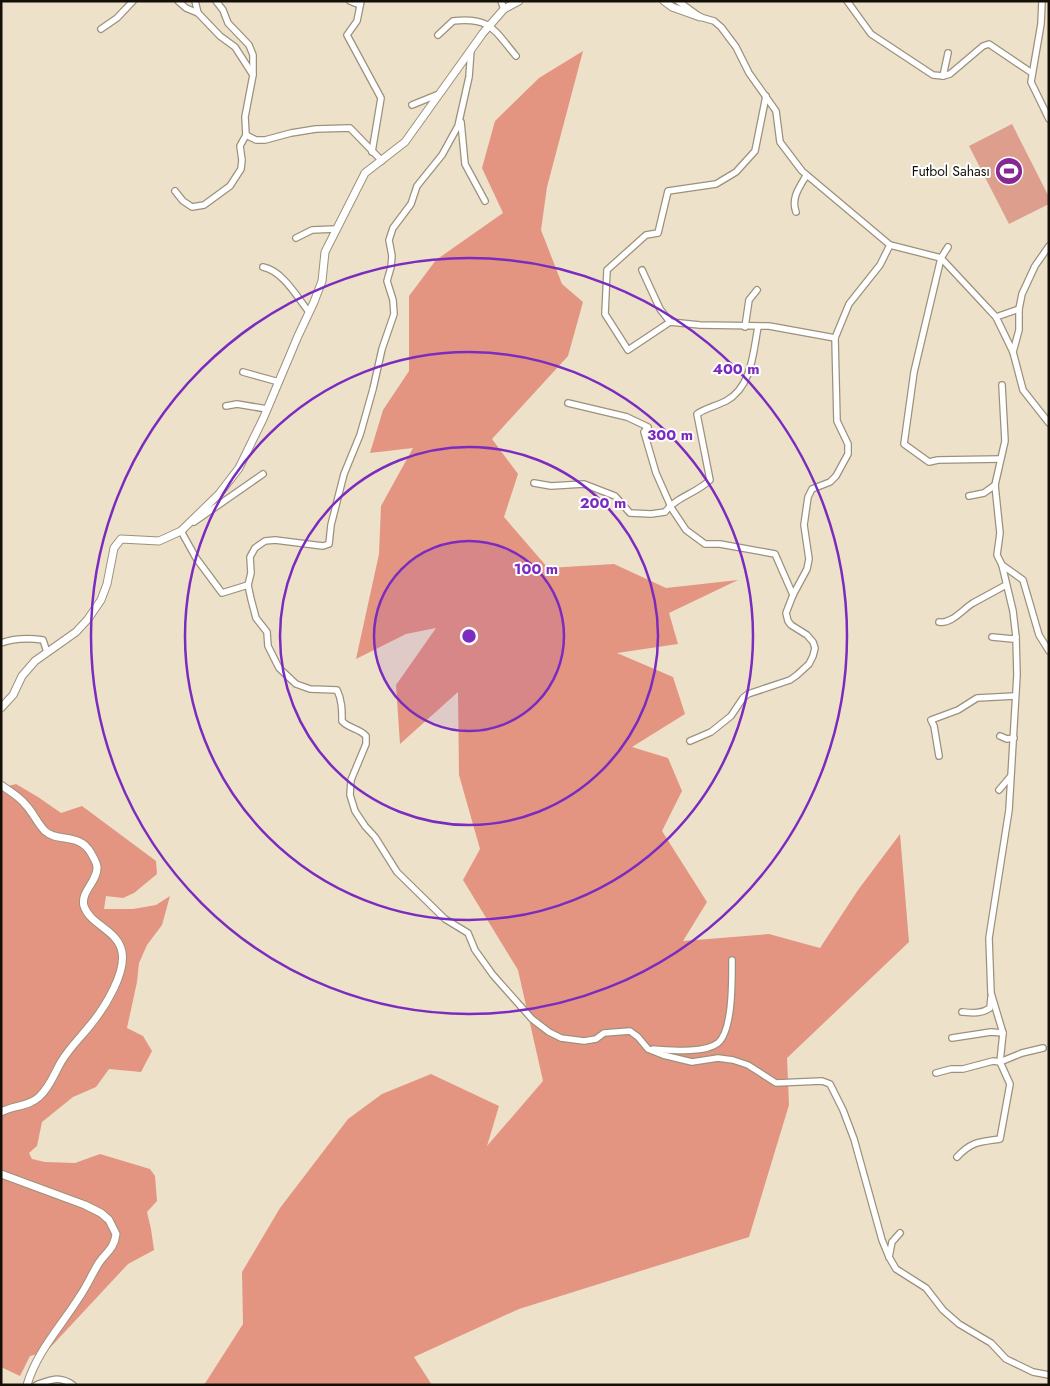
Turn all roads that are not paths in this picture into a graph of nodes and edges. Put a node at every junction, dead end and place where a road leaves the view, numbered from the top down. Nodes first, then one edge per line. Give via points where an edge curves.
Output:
1 (133, 1) edge
2 (178, 1) edge
3 (196, 1) edge
4 (216, 1) edge
5 (350, 1) edge
6 (501, 1) edge
7 (519, 1) edge
8 (664, 1) edge
9 (678, 1) edge
10 (847, 1) edge
11 (1042, 1) edge
12 (361, 3) edge
13 (504, 9) junction
14 (198, 13) junction
15 (700, 18) junction
16 (490, 25) junction
17 (102, 29) dead end
18 (438, 35) dead end
19 (471, 50) junction
20 (948, 54) dead end
21 (516, 56) dead end
22 (1032, 73) junction
23 (253, 75) junction
24 (943, 76) junction
25 (439, 94) junction
26 (766, 96) junction
27 (412, 105) dead end
28 (460, 116) junction
29 (1049, 119) edge
30 (246, 135) junction
31 (372, 152) junction
32 (382, 160) junction
33 (806, 176) junction
34 (175, 191) dead end
35 (485, 202) dead end
36 (796, 212) dead end
37 (336, 229) junction
38 (296, 238) dead end
39 (890, 245) junction
40 (948, 247) dead end
41 (1048, 249) edge
42 (941, 258) junction
43 (263, 267) dead end
44 (642, 270) dead end
45 (757, 290) dead end
46 (1019, 309) junction
47 (309, 312) junction
48 (996, 318) junction
49 (670, 322) junction
50 (745, 327) junction
51 (758, 327) junction
52 (835, 338) junction
53 (1013, 352) junction
54 (243, 372) dead end
55 (279, 382) junction
56 (1002, 385) dead end
57 (568, 403) dead end
58 (226, 406) dead end
59 (267, 409) junction
60 (1048, 421) edge
61 (1000, 459) junction
62 (263, 474) dead end
63 (534, 483) dead end
64 (995, 485) junction
65 (969, 496) dead end
66 (671, 505) junction
67 (181, 531) junction
68 (1002, 565) junction
69 (248, 585) junction
70 (1006, 585) junction
71 (793, 596) junction
72 (939, 622) dead end
73 (992, 637) dead end
74 (1016, 637) junction
75 (1, 644) edge
76 (1049, 651) edge
77 (47, 652) junction
78 (1015, 696) junction
79 (1, 708) edge
80 (1000, 736) dead end
81 (1014, 738) junction
82 (690, 740) dead end
83 (939, 756) dead end
84 (1012, 775) junction
85 (1, 785) edge
86 (1000, 790) dead end
87 (732, 960) dead end
88 (991, 993) junction
89 (962, 1012) dead end
90 (1003, 1034) junction
91 (952, 1038) dead end
92 (1043, 1048) dead end
93 (648, 1049) junction
94 (1000, 1062) junction
95 (936, 1073) dead end
96 (1, 1112) edge
97 (956, 1157) dead end
98 (1, 1174) edge
99 (900, 1233) dead end
100 (888, 1257) junction
101 (1049, 1375) edge
102 (27, 1385) edge
103 (36, 1385) edge
104 (74, 1385) edge

1 - 17 street
2 - 14 street
3 - 14 street
4 - 23 street via 228,23 249,45 253,55
5 - 12 street
6 - 13 street
7 - 13 street
8 - 15 street
9 - 15 street
10 - 24 street via 871,34 933,75
11 - 22 street
12 - 31 street via 357,21 347,35 381,98
13 - 16 street
14 - 23 street via 220,36 235,46
15 - 26 street via 714,20 721,26
16 - 18 street via 480,21 453,21
16 - 19 street
16 - 21 street
19 - 25 street
19 - 28 street via 470,77
20 - 24 street
22 - 24 street via 989,44
22 - 29 street via 1031,82
23 - 30 street via 245,117
25 - 27 street
25 - 32 street via 405,142
26 - 33 street via 776,111 780,142
26 - 49 street via 754,150 736,172 716,184 668,191 658,233 646,235 606,270 605,314 628,350
28 - 35 street via 465,164
28 - 69 street via 452,141 416,186 411,204 393,228 389,240 392,256 387,281 394,314 360,435 344,474 329,544 265,541 255,548 250,557
30 - 31 street via 265,140 316,129 350,128
30 - 34 street via 240,146 241,169 230,186 204,205 192,207
31 - 32 street
32 - 37 street via 365,173
33 - 36 street via 793,204
33 - 39 street
37 - 38 street via 312,230
37 - 47 street via 325,252 322,281
39 - 42 street
39 - 52 street via 880,265 849,304
40 - 42 street
41 - 46 street via 1028,280
42 - 48 street
42 - 61 street via 914,372 904,444 929,462
43 - 47 street via 270,268 288,285
44 - 49 street via 660,309
45 - 50 street via 749,300
46 - 48 street
46 - 53 street via 1019,330
47 - 55 street
48 - 53 street
49 - 50 street
50 - 51 street
51 - 52 street via 769,326
51 - 66 street via 747,380 740,390 727,401 697,414 710,480
52 - 71 street via 837,421 848,444 848,454 836,476 812,489 808,496 804,525 810,559
53 - 60 street via 1023,390
54 - 55 street
55 - 59 street
56 - 61 street via 1004,441
57 - 66 street via 627,417 648,427 644,432 656,473
58 - 59 street via 236,404
59 - 67 street via 239,468 219,494
61 - 64 street
62 - 67 street
63 - 66 street via 551,486 584,484 615,496 630,513 666,512
64 - 65 street via 984,493
64 - 68 street via 1000,533 997,555
66 - 71 street via 686,530 706,544 775,554
67 - 69 street via 222,593
67 - 77 street via 159,541 121,539 114,548 101,600 76,632
68 - 70 street
68 - 76 street via 1022,580 1039,635
69 - 93 street via 256,618 267,632 268,646 279,668 296,684 310,689 337,690 342,721 366,736 366,744 350,780 350,796 355,811 397,872 445,919 468,933 493,975 532,1019 549,1032 561,1038 584,1041 596,1039 604,1033 630,1031
70 - 72 street via 972,603 952,619
70 - 74 street
71 - 82 street via 786,613 790,625 808,635 813,642 815,648 808,664 790,680 748,694 731,716 711,732
73 - 74 street
74 - 78 street
75 - 77 street via 28,638 43,640
77 - 79 street via 22,676
78 - 81 street
78 - 83 street via 977,698 958,710 931,720
80 - 81 street
81 - 84 street
84 - 86 street
84 - 88 street via 989,938
85 - 96 street via 25,803 45,831 82,843 89,849 97,867 84,906 120,943 122,965 109,996 62,1061 48,1088 30,1104
87 - 93 street via 728,1017 725,1033 717,1044 701,1050
88 - 89 street via 990,1008 977,1013
88 - 90 street
90 - 91 street via 991,1032
90 - 94 street
92 - 94 street
93 - 100 street via 692,1062 718,1058 733,1060 748,1065 776,1083 822,1081 830,1084 854,1140
94 - 95 street
94 - 97 street via 1010,1084 1000,1139 967,1146
98 - 102 street via 86,1205 101,1213 116,1234 112,1248 98,1264 52,1336
99 - 100 street via 892,1242
100 - 101 street via 896,1269 926,1288 959,1324 991,1343 1006,1359 1033,1372
103 - 104 street via 56,1378 66,1379

